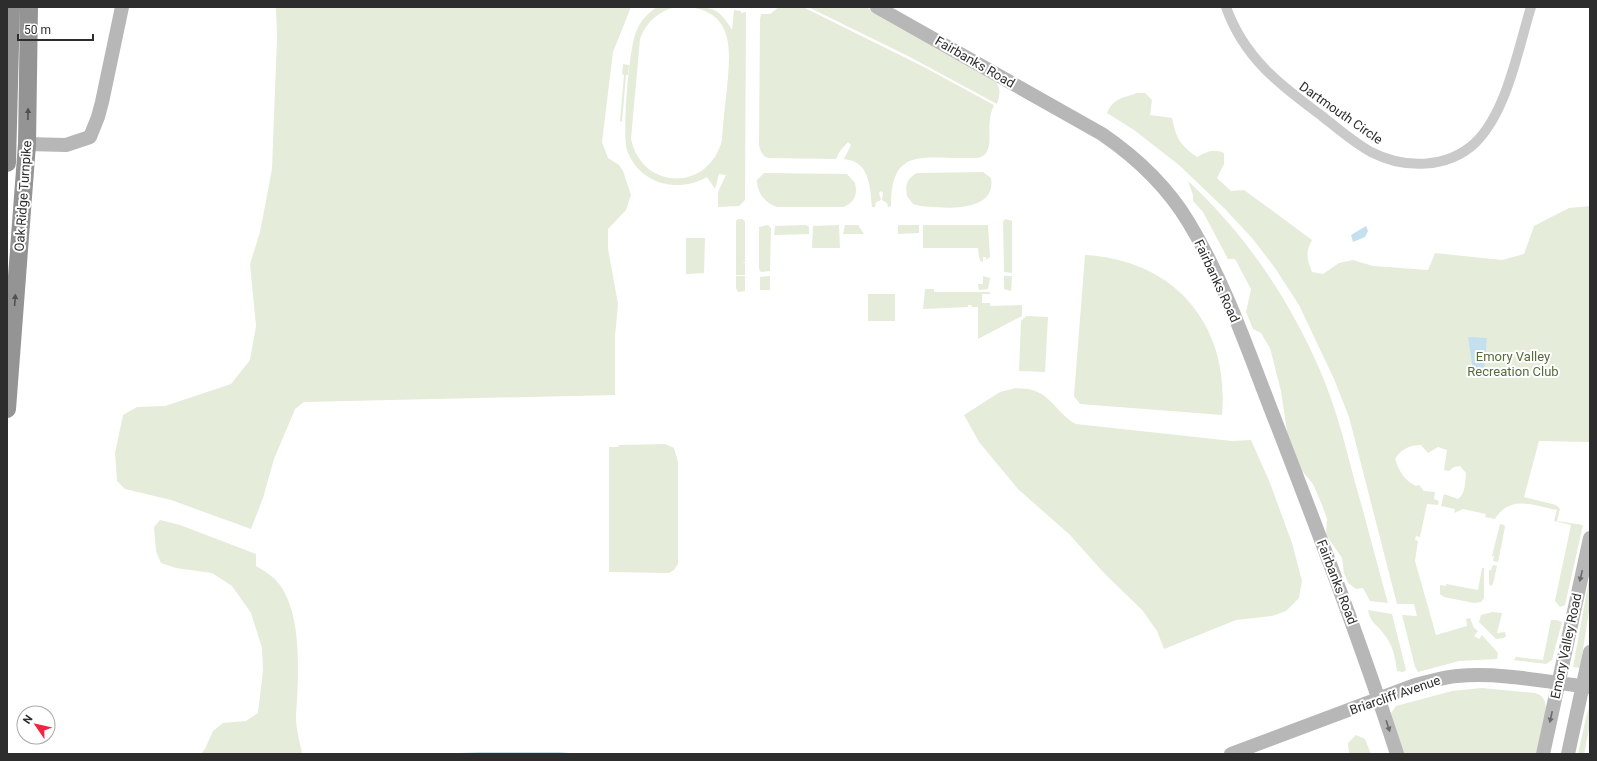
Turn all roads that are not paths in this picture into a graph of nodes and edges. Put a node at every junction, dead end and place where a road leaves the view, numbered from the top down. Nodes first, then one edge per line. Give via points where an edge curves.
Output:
1 (11, 7) edge
2 (29, 7) edge
3 (122, 7) edge
4 (877, 7) edge
5 (1226, 7) edge
6 (1531, 7) edge
7 (8, 143) edge
8 (27, 144) junction
9 (7, 163) edge
10 (7, 408) edge
11 (1590, 538) edge
12 (1590, 652) edge
13 (1558, 683) junction
14 (1586, 687) edge
15 (1379, 699) junction
16 (1231, 754) edge
17 (1397, 754) edge
18 (1543, 754) edge
19 (1568, 754) edge

1 - 7 highway, Oak Ridge Turnpike
8 -> 2 highway, Oak Ridge Turnpike
3 - 8 street via 102,102 90,136 66,145
4 - 15 street, Fairbanks Road via 1102,134 1129,152 1150,172 1189,222 1221,286 1346,603
5 - 6 street, Dartmouth Circle via 1236,31 1254,59 1283,87 1371,152 1398,162 1418,164 1438,163 1458,155 1475,142 1488,126 1501,104
7 - 8 highway
7 - 9 highway, Oak Ridge Turnpike
10 -> 8 highway, Oak Ridge Turnpike
11 -> 13 street, Emory Valley Road
12 - 14 street, Emory Valley Road
13 - 14 street, Briarcliff Avenue
13 - 15 street, Briarcliff Avenue via 1502,676 1456,676 1415,685
13 -> 18 street, Emory Valley Road
14 - 19 street, Emory Valley Road
15 - 16 street, Briarcliff Avenue
15 -> 17 street, Fairbanks Road

